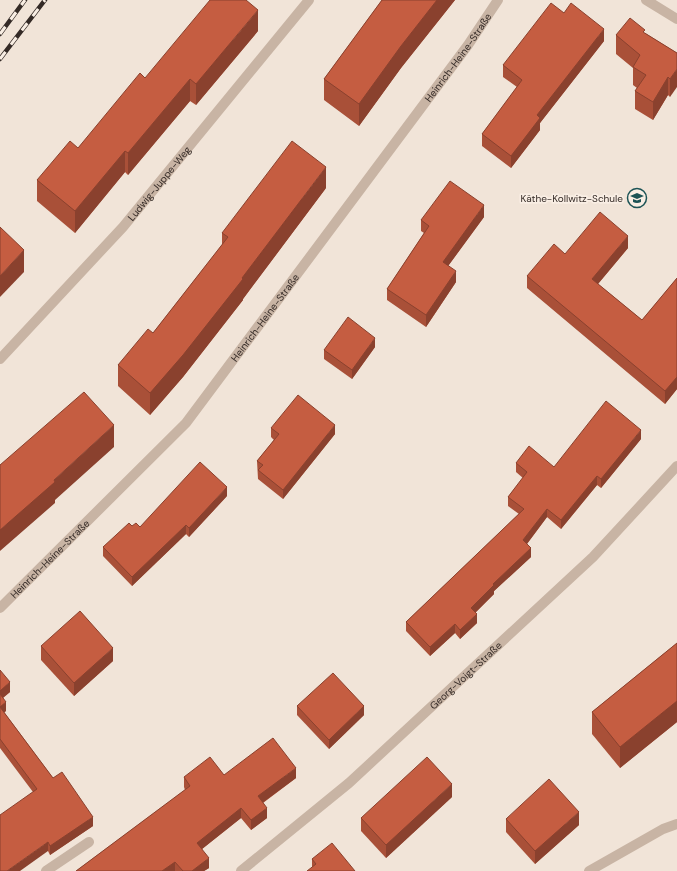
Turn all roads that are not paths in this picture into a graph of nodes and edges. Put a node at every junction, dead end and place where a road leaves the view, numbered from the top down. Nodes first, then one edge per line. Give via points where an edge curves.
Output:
1 (309, 0) edge
2 (498, 0) edge
3 (646, 0) edge
4 (677, 19) edge
5 (0, 359) edge
6 (677, 466) edge
7 (0, 608) edge
8 (677, 824) edge
9 (89, 842) dead end
10 (46, 871) edge
11 (241, 871) edge
12 (588, 871) edge

1 - 5 street, Ludwig-Juppe-Weg via 123,227
2 - 7 street, Heinrich-Heine-Straße via 468,45 186,423
3 - 4 street
6 - 11 street, Georg-Voigt-Straße via 593,557 361,772
8 - 12 street
9 - 10 street

